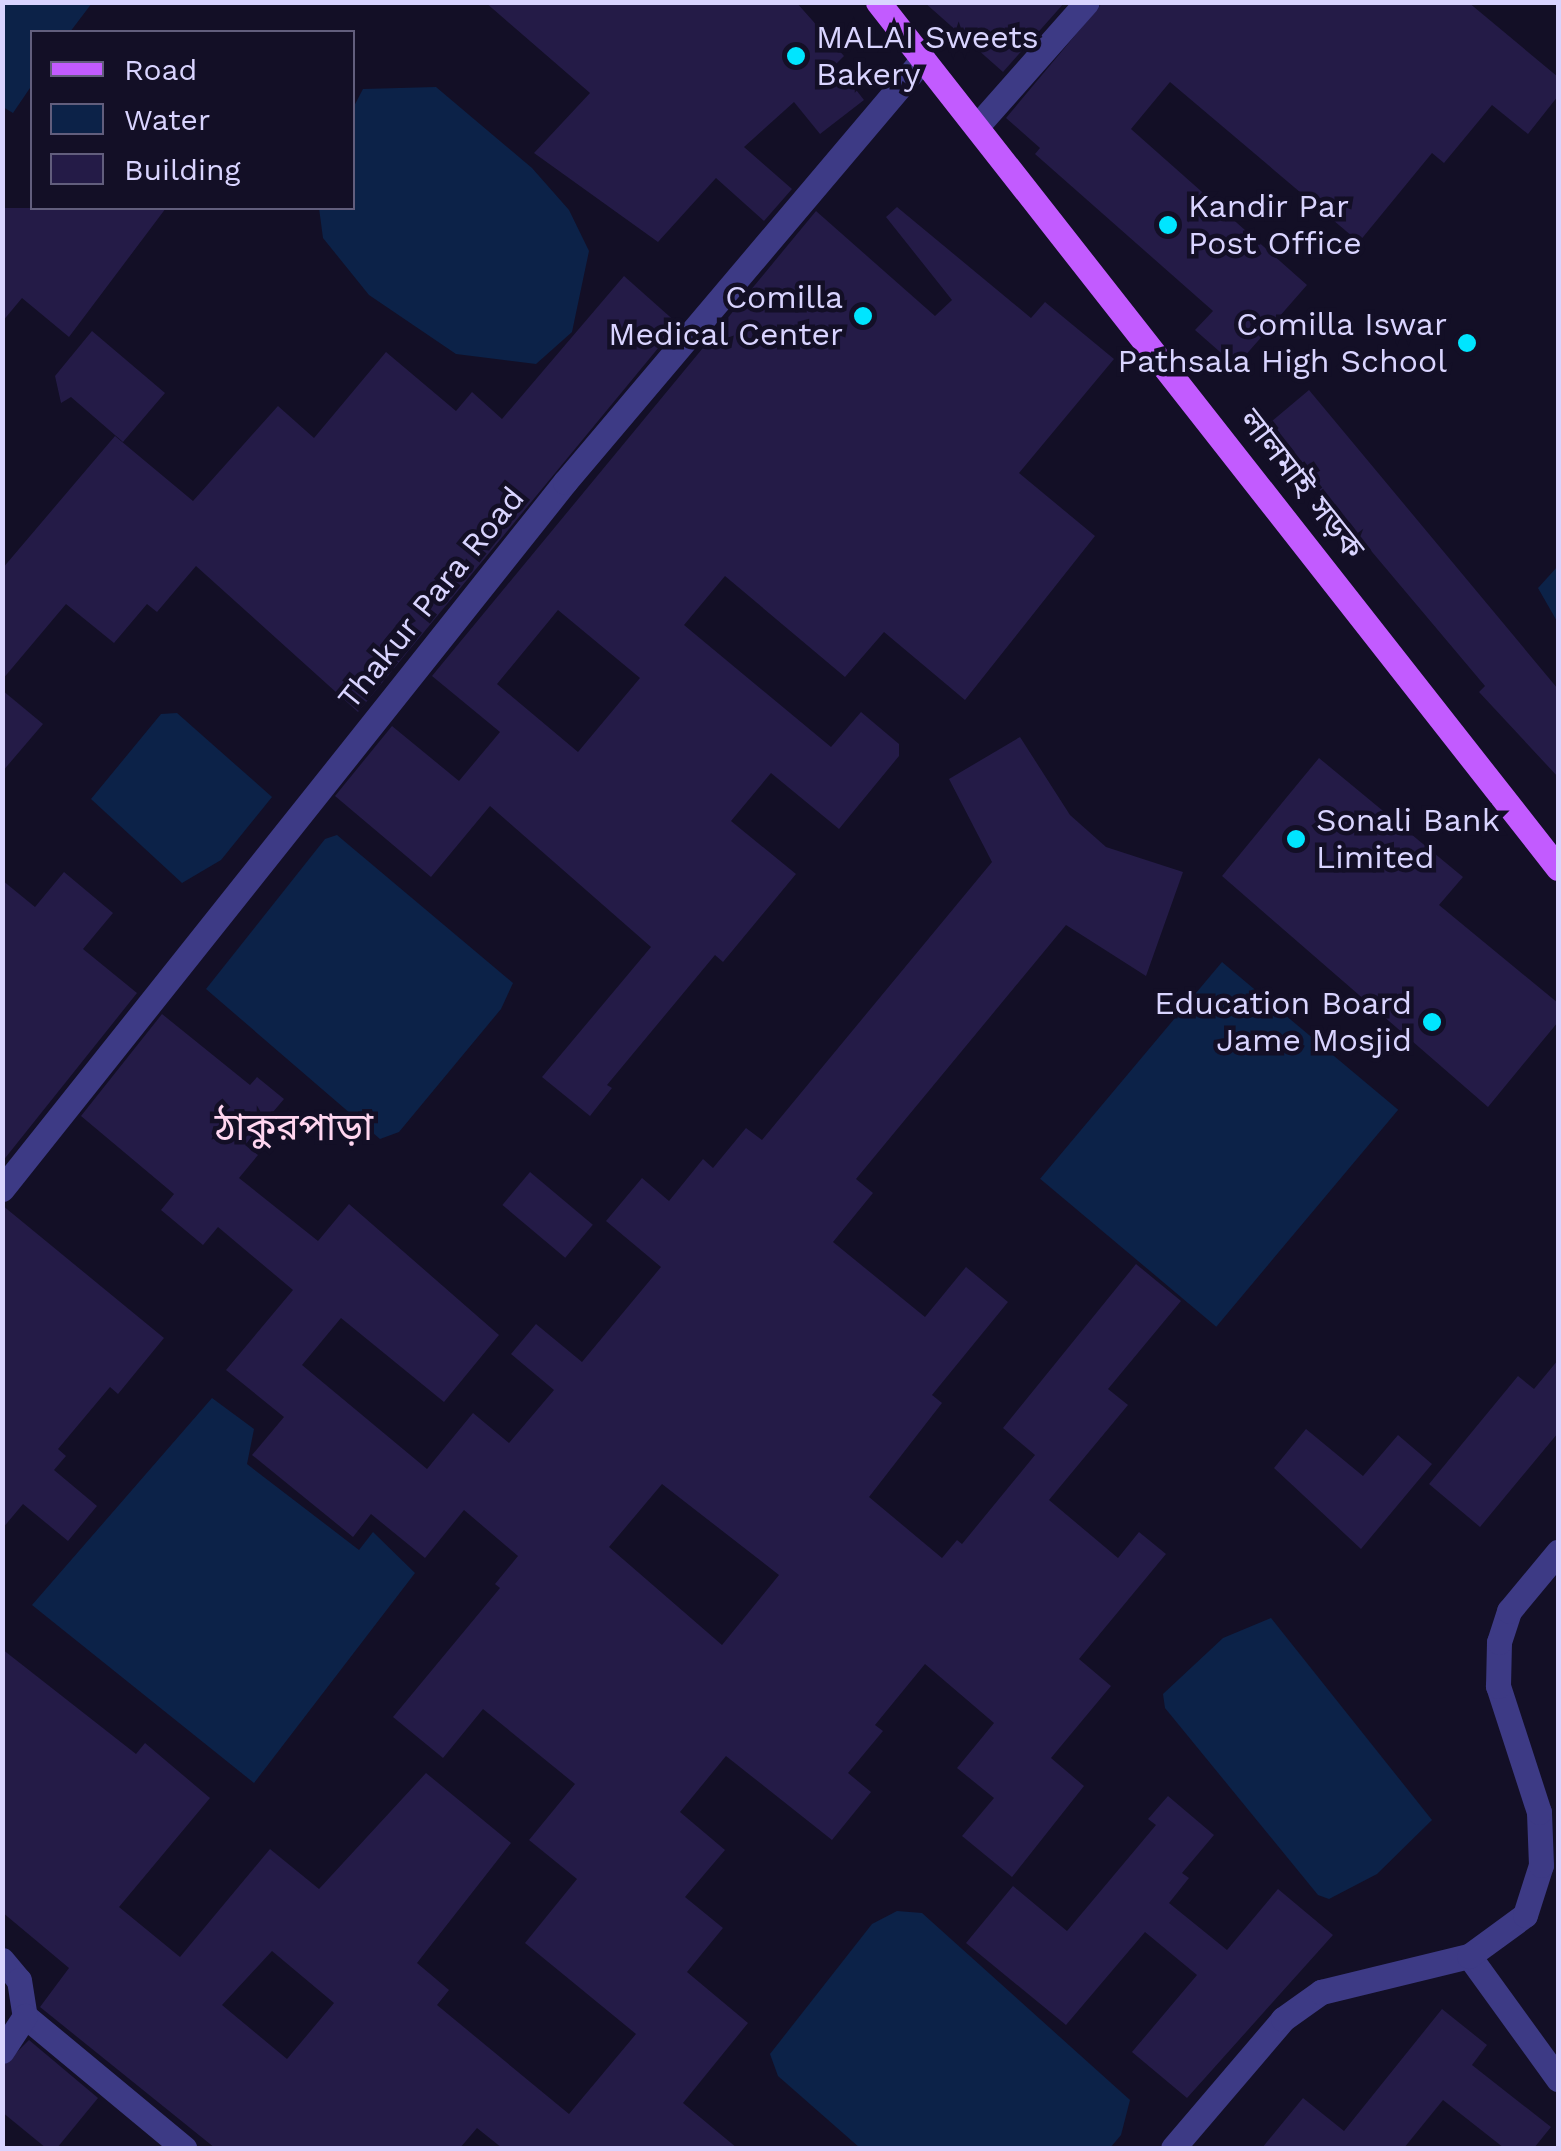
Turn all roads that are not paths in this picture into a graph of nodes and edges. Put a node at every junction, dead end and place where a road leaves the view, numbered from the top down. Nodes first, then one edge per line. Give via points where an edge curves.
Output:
1 (878, 2) edge
2 (1087, 2) edge
3 (923, 58) junction
4 (978, 125) junction
5 (1558, 868) edge
6 (2, 1189) edge
7 (1558, 1552) edge
8 (1468, 1956) junction
9 (2, 1960) edge
10 (25, 2016) junction
11 (2, 2052) edge
12 (1558, 2079) edge
13 (184, 2148) edge
14 (1173, 2148) edge

1 - 3 main road, লালমাই সড়ক
2 - 4 street
3 - 4 main road, লালমাই সড়ক
3 - 6 street, Thakur Para Road via 565,482
4 - 5 main road, লালমাই সড়ক
7 - 8 street via 1510,1612 1499,1642 1498,1686 1539,1812 1541,1865 1525,1915
8 - 12 street
8 - 14 street via 1321,1992 1283,2018
9 - 10 street via 19,1980
10 - 11 street
10 - 13 street

